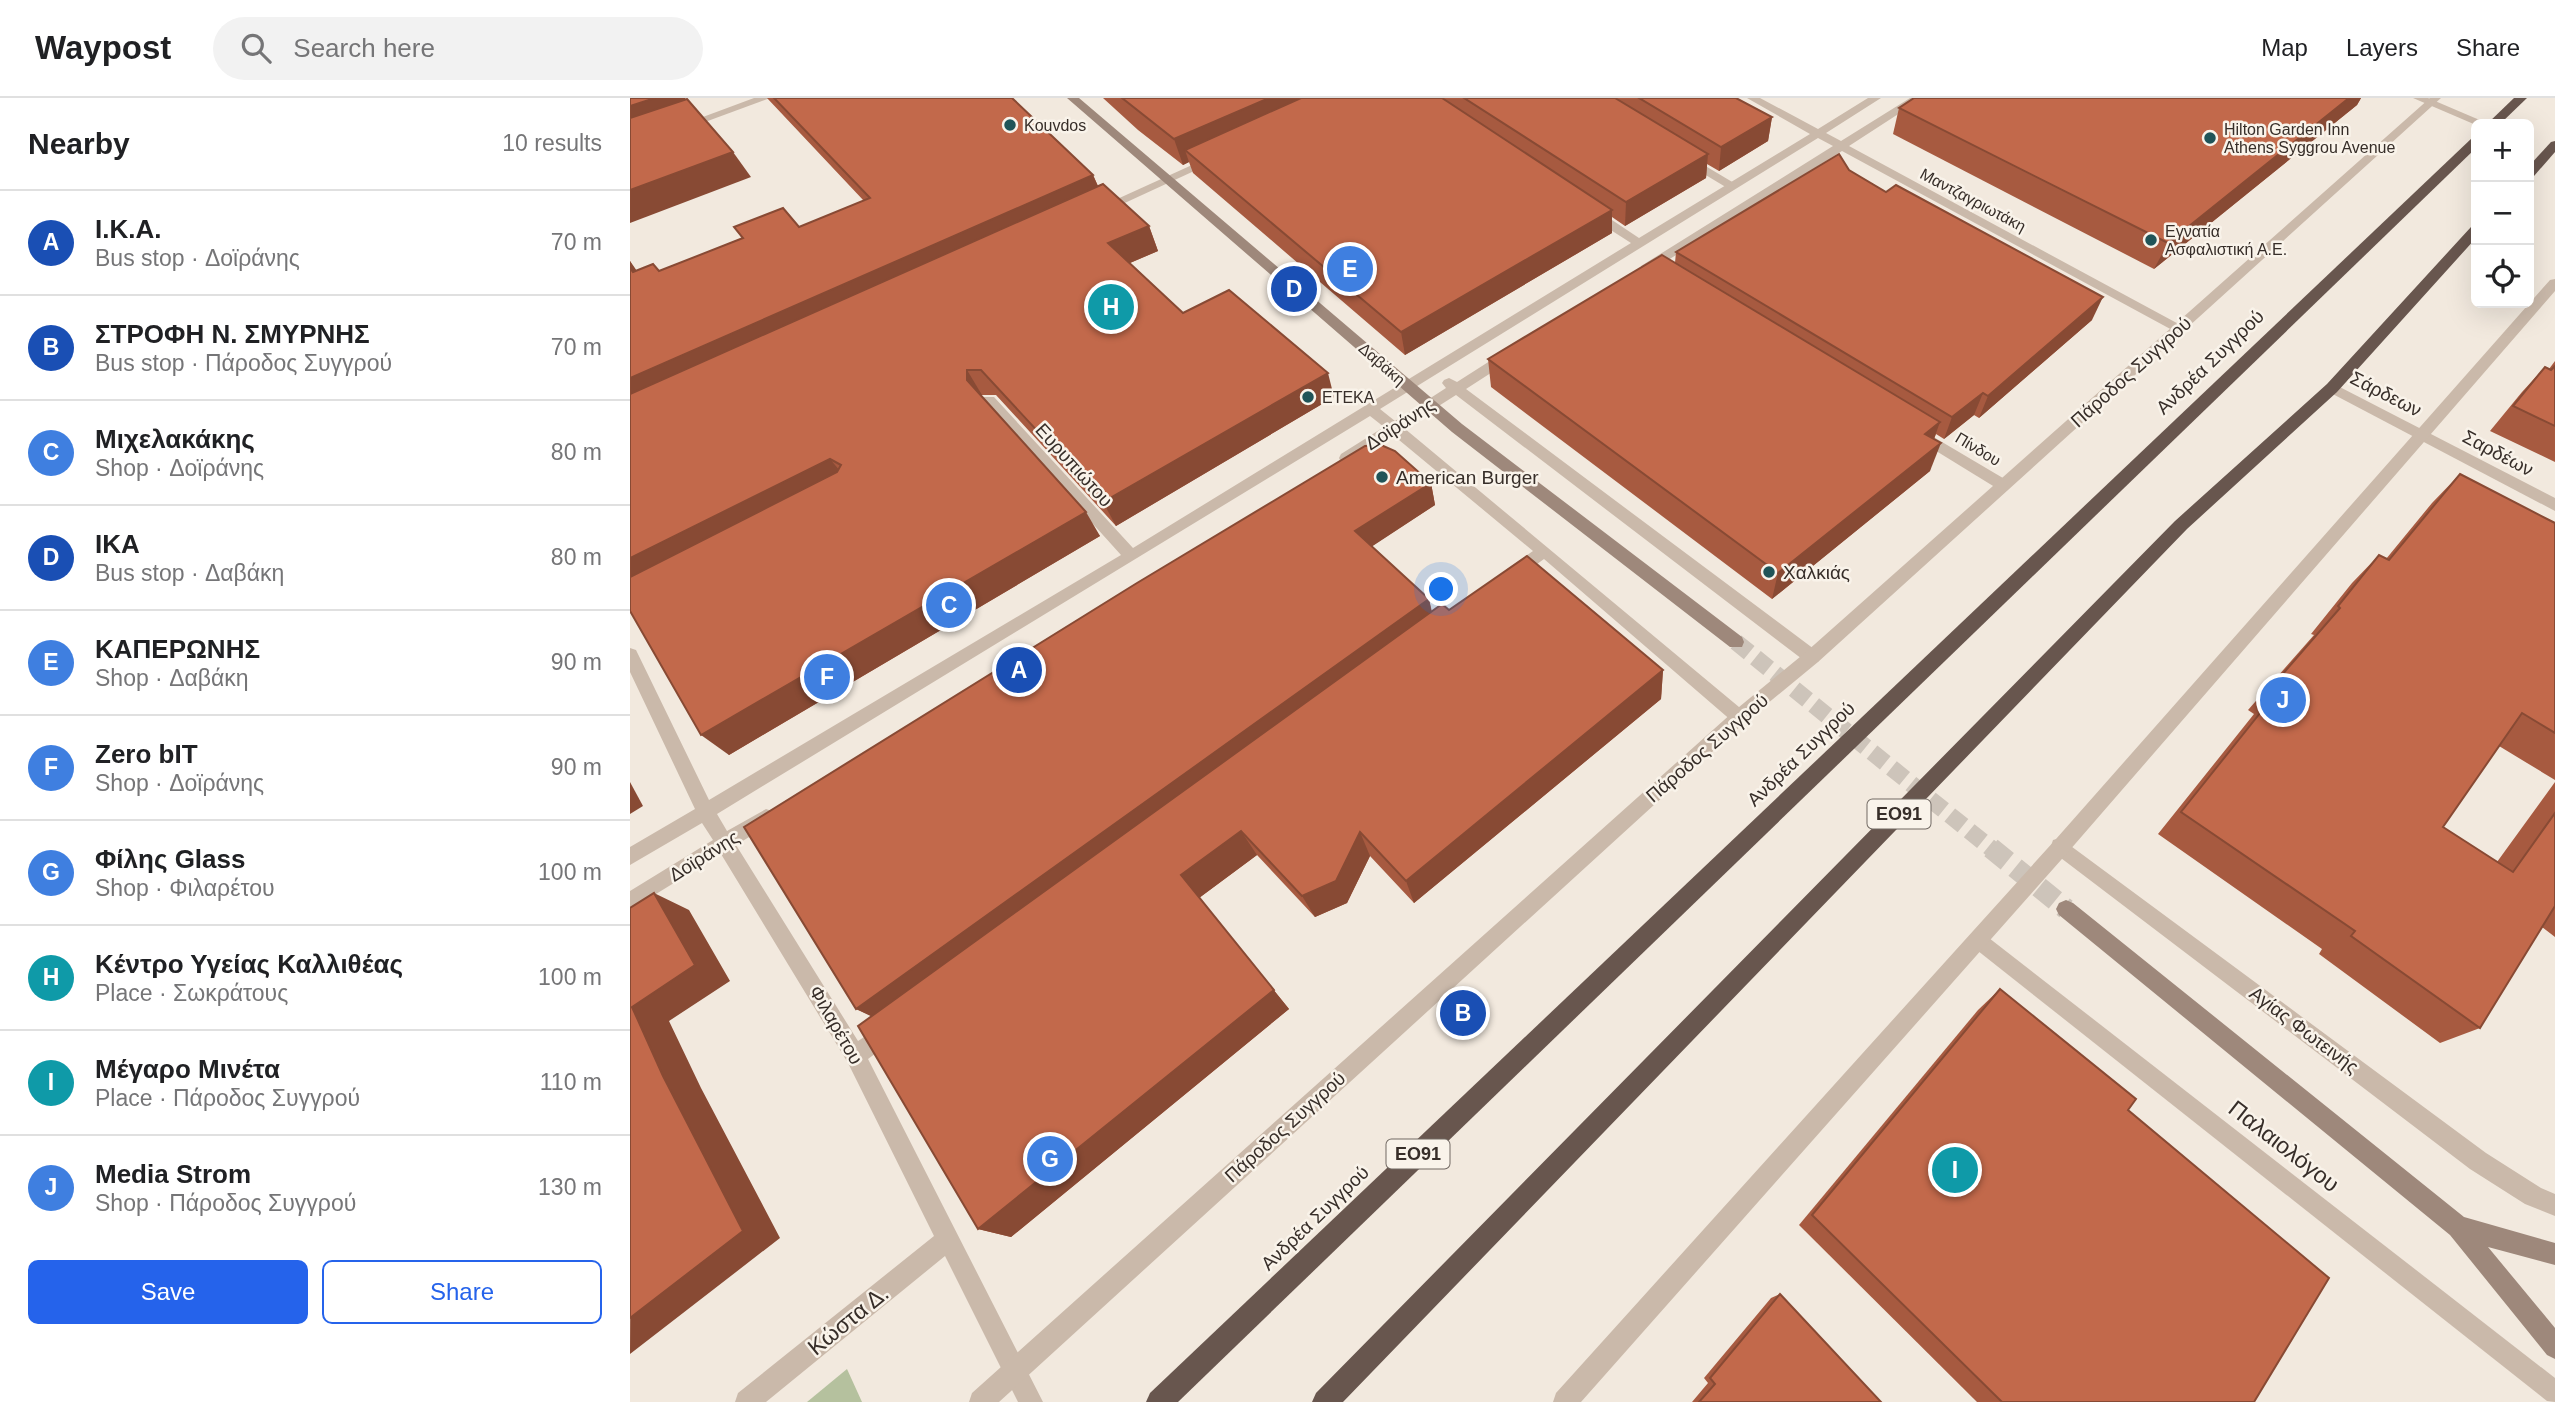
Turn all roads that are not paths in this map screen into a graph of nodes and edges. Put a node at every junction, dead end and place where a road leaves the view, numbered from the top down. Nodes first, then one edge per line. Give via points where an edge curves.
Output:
1 (765, 98) edge
2 (1072, 98) edge
3 (1752, 98) edge
4 (1876, 98) edge
5 (1918, 98) edge
6 (2521, 98) edge
7 (2428, 100) edge
8 (2472, 119) edge
9 (2498, 119) edge
10 (667, 132) edge
11 (1817, 134) junction
12 (2555, 145) edge
13 (1840, 146) junction
14 (2471, 146) edge
15 (1227, 152) edge
16 (1676, 152) edge
17 (2534, 168) edge
18 (1167, 179) junction
19 (1733, 186) junction
20 (1582, 205) edge
21 (1087, 215) edge
22 (2471, 235) edge
23 (1640, 244) junction
24 (1647, 272) edge
25 (2555, 284) edge
26 (2179, 328) junction
27 (1522, 346) edge
28 (1432, 372) junction
29 (1409, 387) junction
30 (1455, 388) junction
31 (2332, 388) junction
32 (989, 400) edge
33 (1429, 404) junction
34 (1371, 409) junction
35 (1908, 427) edge
36 (1394, 428) junction
37 (2423, 435) junction
38 (1336, 464) edge
39 (2003, 485) junction
40 (2555, 505) edge
41 (1544, 551) junction
42 (1131, 556) junction
43 (1499, 583) edge
44 (1736, 642) tunnel mouth
45 (630, 655) edge
46 (1812, 657) junction
47 (1739, 717) junction
48 (784, 806) edge
49 (705, 811) junction
50 (726, 842) junction
51 (2060, 846) junction
52 (630, 857) edge
53 (630, 901) edge
54 (2066, 909) tunnel mouth
55 (1980, 940) junction
56 (899, 1023) edge
57 (855, 1056) junction
58 (2555, 1205) edge
59 (2458, 1227) junction
60 (948, 1239) junction
61 (2555, 1254) edge
62 (2555, 1347) edge
63 (1015, 1372) junction
64 (2555, 1393) edge
65 (747, 1402) edge
66 (981, 1402) edge
67 (1031, 1402) edge
68 (1158, 1402) edge
69 (1325, 1402) edge
70 (1565, 1402) edge

1 - 10 street
2 - 18 main road, Δαβάκη
3 - 11 street, Μαντζαγριωτάκη
4 - 11 street, Δοϊράνης
5 - 13 street
6 - 9 highway
7 - 8 street
7 - 26 street, Πάροδος Συγγρού
11 - 13 street, Μαντζαγριωτάκη
11 - 19 street, Δοϊράνης
12 - 17 highway
13 - 24 street
13 - 26 street, Μαντζαγριωτάκη
14 - 68 highway, Ανδρέα Συγγρού / ΕΟ91
15 - 18 street
16 - 19 street
18 - 21 street
18 - 29 main road, Δαβάκη
19 - 23 street, Δοϊράνης
20 - 23 street
22 - 31 highway, ΕΟ91
23 - 28 street, Δοϊράνης
25 - 37 street
26 - 39 street, Πάροδος Συγγρού
27 - 30 street, Δοϊράνης
28 - 29 street, Δοϊράνης
28 - 30 street, Δαβάκη
29 - 33 main road, Δαβάκη
29 - 34 street, Δοϊράνης
30 - 33 street, Δοϊράνης
30 - 46 street, Δαβάκη
31 - 37 street, Σάρδεων
31 - 69 highway, ΕΟ91 via 2181,525
32 - 42 street, Ευρυπιώτου
33 - 36 street, Δοϊράνης
33 - 44 main road, Δαβάκη
34 - 36 street
34 - 42 street, Δοϊράνης
35 - 39 street, Πίνδου
36 - 38 street, Δοϊράνης
36 - 41 street
37 - 40 street, Σαρδέων
37 - 51 street
39 - 46 street, Πάροδος Συγγρού
41 - 43 street
41 - 47 street
42 - 49 street, Δοϊράνης
45 - 49 street, Φιλαρέτου
46 - 47 street, Πάροδος Συγγρού
47 - 63 street, Πάροδος Συγγρού
48 - 50 street, Δοϊράνης
49 - 50 street, Φιλαρέτου
49 - 52 street, Δοϊράνης
50 - 53 street, Δοϊράνης
50 - 57 street, Φιλαρέτου
51 - 55 street
51 - 58 street, Αγίας Φωτεινής via 2478,1161
54 - 59 main road
55 - 64 street, Παλαιολόγου
55 - 70 street
56 - 57 street
57 - 60 street, Φιλαρέτου
59 - 61 main road
59 - 62 main road
60 - 63 street, Φιλαρέτου
60 - 65 street, Κώστα Δ.
63 - 66 street, Πάροδος Συγγρού
63 - 67 street, Φιλαρέτου

